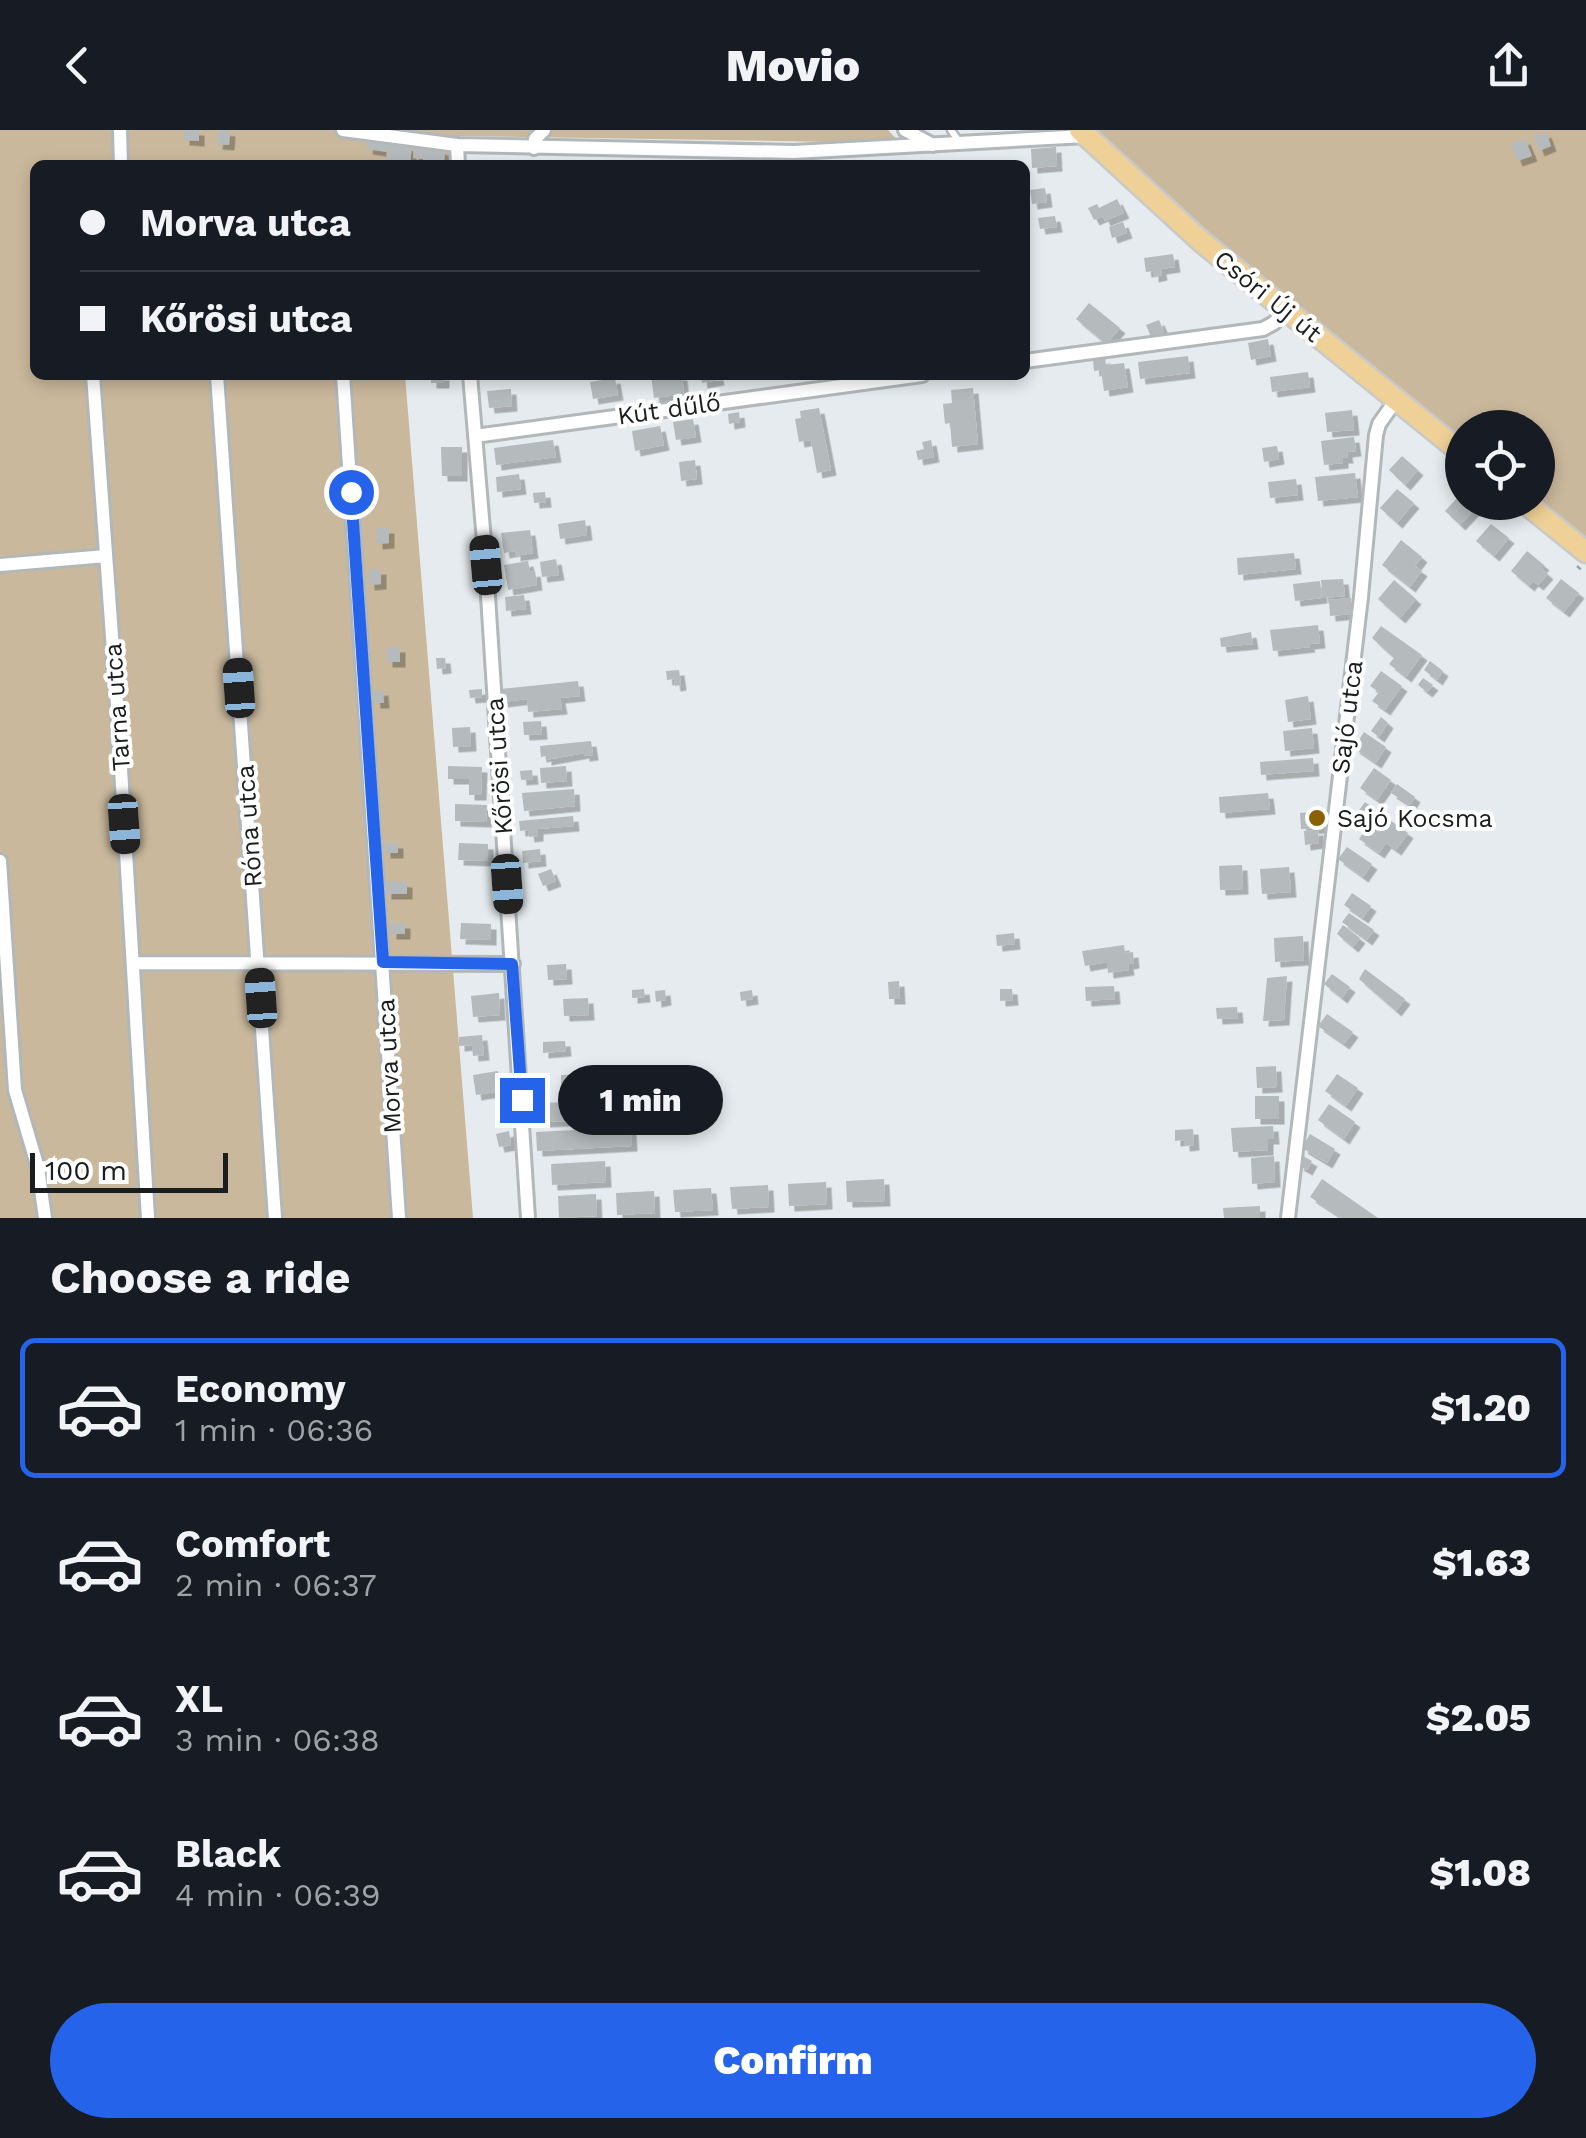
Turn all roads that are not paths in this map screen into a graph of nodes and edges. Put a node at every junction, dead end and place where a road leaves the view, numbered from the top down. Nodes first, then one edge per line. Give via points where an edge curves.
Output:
1 (120, 130) edge
2 (348, 130) edge
3 (544, 130) edge
4 (904, 130) edge
5 (951, 130) edge
6 (1083, 133) edge
7 (1003, 136) edge
8 (960, 144) junction
9 (458, 145) junction
10 (934, 146) junction
11 (534, 148) junction
12 (121, 160) edge
13 (458, 160) edge
14 (1284, 310) junction
15 (1030, 360) edge
16 (94, 380) edge
17 (217, 380) edge
18 (343, 380) edge
19 (470, 380) edge
20 (885, 380) edge
21 (1396, 400) junction
22 (475, 436) junction
23 (1445, 439) edge
24 (1546, 520) edge
25 (1586, 552) edge
26 (106, 556) junction
27 (0, 566) edge
28 (0, 861) edge
29 (258, 962) junction
30 (383, 962) junction
31 (133, 963) junction
32 (512, 964) junction
33 (45, 1218) edge
34 (148, 1218) edge
35 (274, 1218) edge
36 (398, 1218) edge
37 (528, 1218) edge
38 (1288, 1218) edge

1 - 12 street
2 - 9 street
3 - 11 street
4 - 10 street
5 - 8 lane
6 - 7 street
6 - 14 main road, Csóri Új út
7 - 8 street
8 - 10 street
9 - 11 street
9 - 13 street
10 - 11 street via 794,152
14 - 15 street via 1264,329
14 - 21 main road, Csóri Új út
16 - 26 street, Tarna utca
17 - 29 street, Róna utca
18 - 30 street, Morva utca
19 - 22 street, Kőrösi utca
20 - 22 street, Kút dűlő
21 - 23 main road, Csóri Új út
21 - 38 street, Sajó utca via 1376,435
22 - 32 street, Kőrösi utca
24 - 25 main road
26 - 27 street
26 - 31 street, Tarna utca
28 - 33 street via 15,1090
29 - 30 street
29 - 31 street
29 - 35 street, Róna utca
30 - 32 street
30 - 36 street, Morva utca
31 - 34 street, Tarna utca
32 - 37 street, Kőrösi utca

